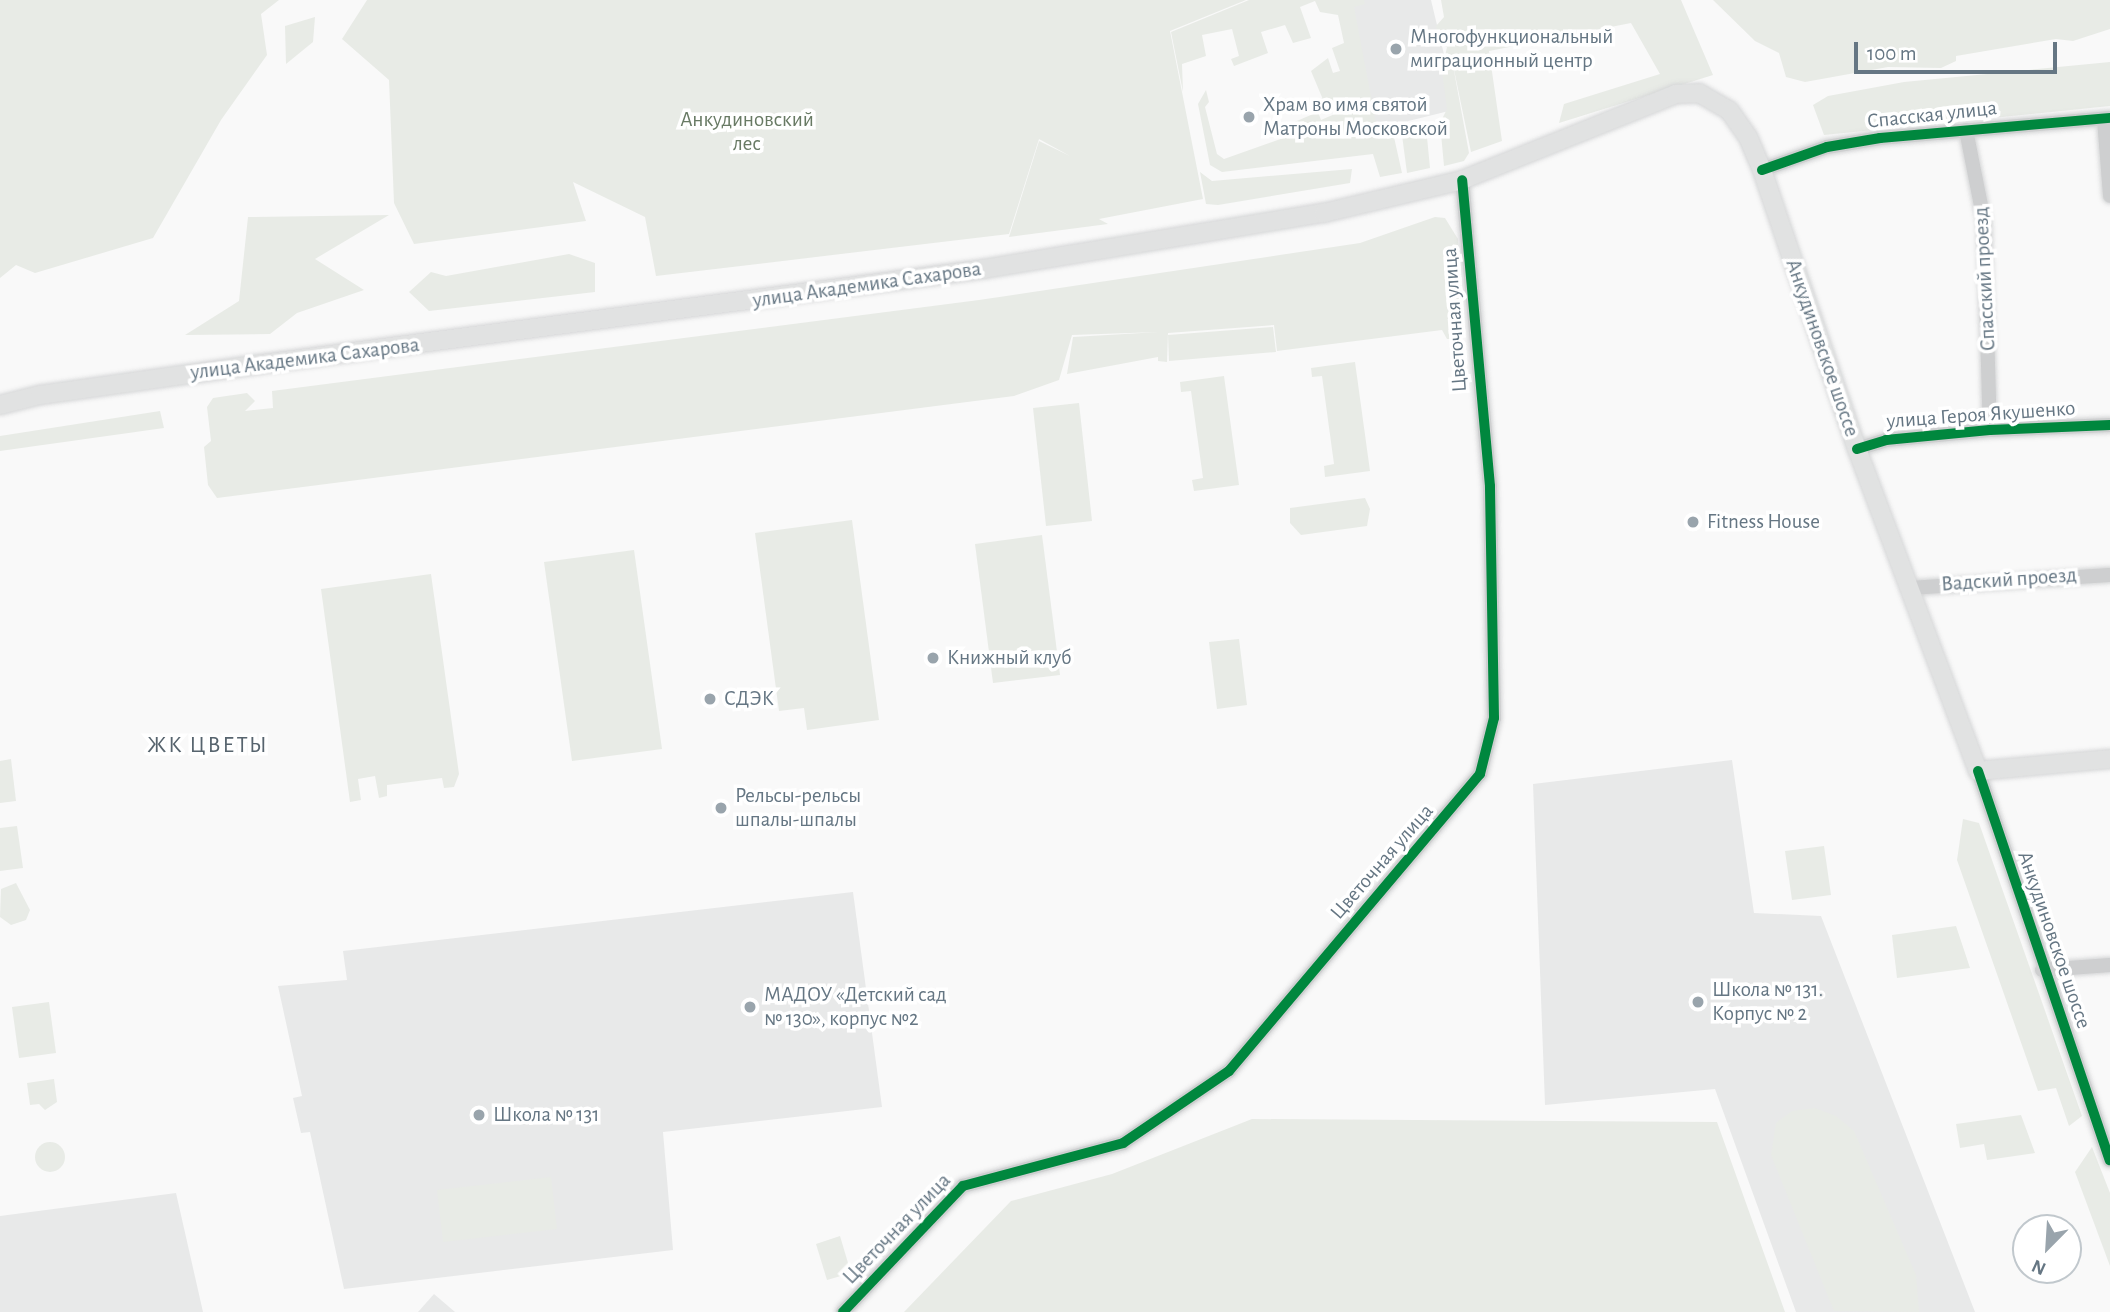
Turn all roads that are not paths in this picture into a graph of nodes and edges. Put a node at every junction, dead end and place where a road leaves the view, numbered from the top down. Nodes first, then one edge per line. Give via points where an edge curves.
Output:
1 (1715, 99) joint
2 (2107, 119) edge
3 (1966, 130) junction
4 (1762, 170) junction
5 (1462, 180) junction
6 (2110, 195) edge
7 (0, 405) edge
8 (2110, 425) edge
9 (1990, 430) junction
10 (1857, 449) junction
11 (2110, 575) edge
12 (1909, 588) junction
13 (2110, 759) edge
14 (1978, 771) junction
15 (2110, 965) edge
16 (2042, 970) junction
17 (2110, 1160) edge
18 (843, 1312) edge

1 - 4 main road, Анкудиновское шоссе via 1748,137
1 - 5 main road, улица Академика Сахарова via 1676,94
2 - 3 street, Спасская улица
2 - 6 street
3 - 4 street, Спасская улица via 1827,147
3 - 9 street, Спасский проезд via 1984,221
4 - 10 main road, Анкудиновское шоссе
5 - 7 main road, улица Академика Сахарова via 1324,213 984,269 261,363 40,395
5 - 18 street, Цветочная улица via 1490,486 1494,718 1480,774 1229,1070 1201,1094 1124,1143 963,1186
8 - 9 street, улица Героя Якушенко
9 - 10 street, улица Героя Якушенко via 1886,440
10 - 12 main road, Анкудиновское шоссе
11 - 12 street, Вадский проезд
12 - 14 main road, Анкудиновское шоссе
13 - 14 main road
14 - 16 street, Анкудиновское шоссе
15 - 16 street
16 - 17 street, Анкудиновское шоссе

